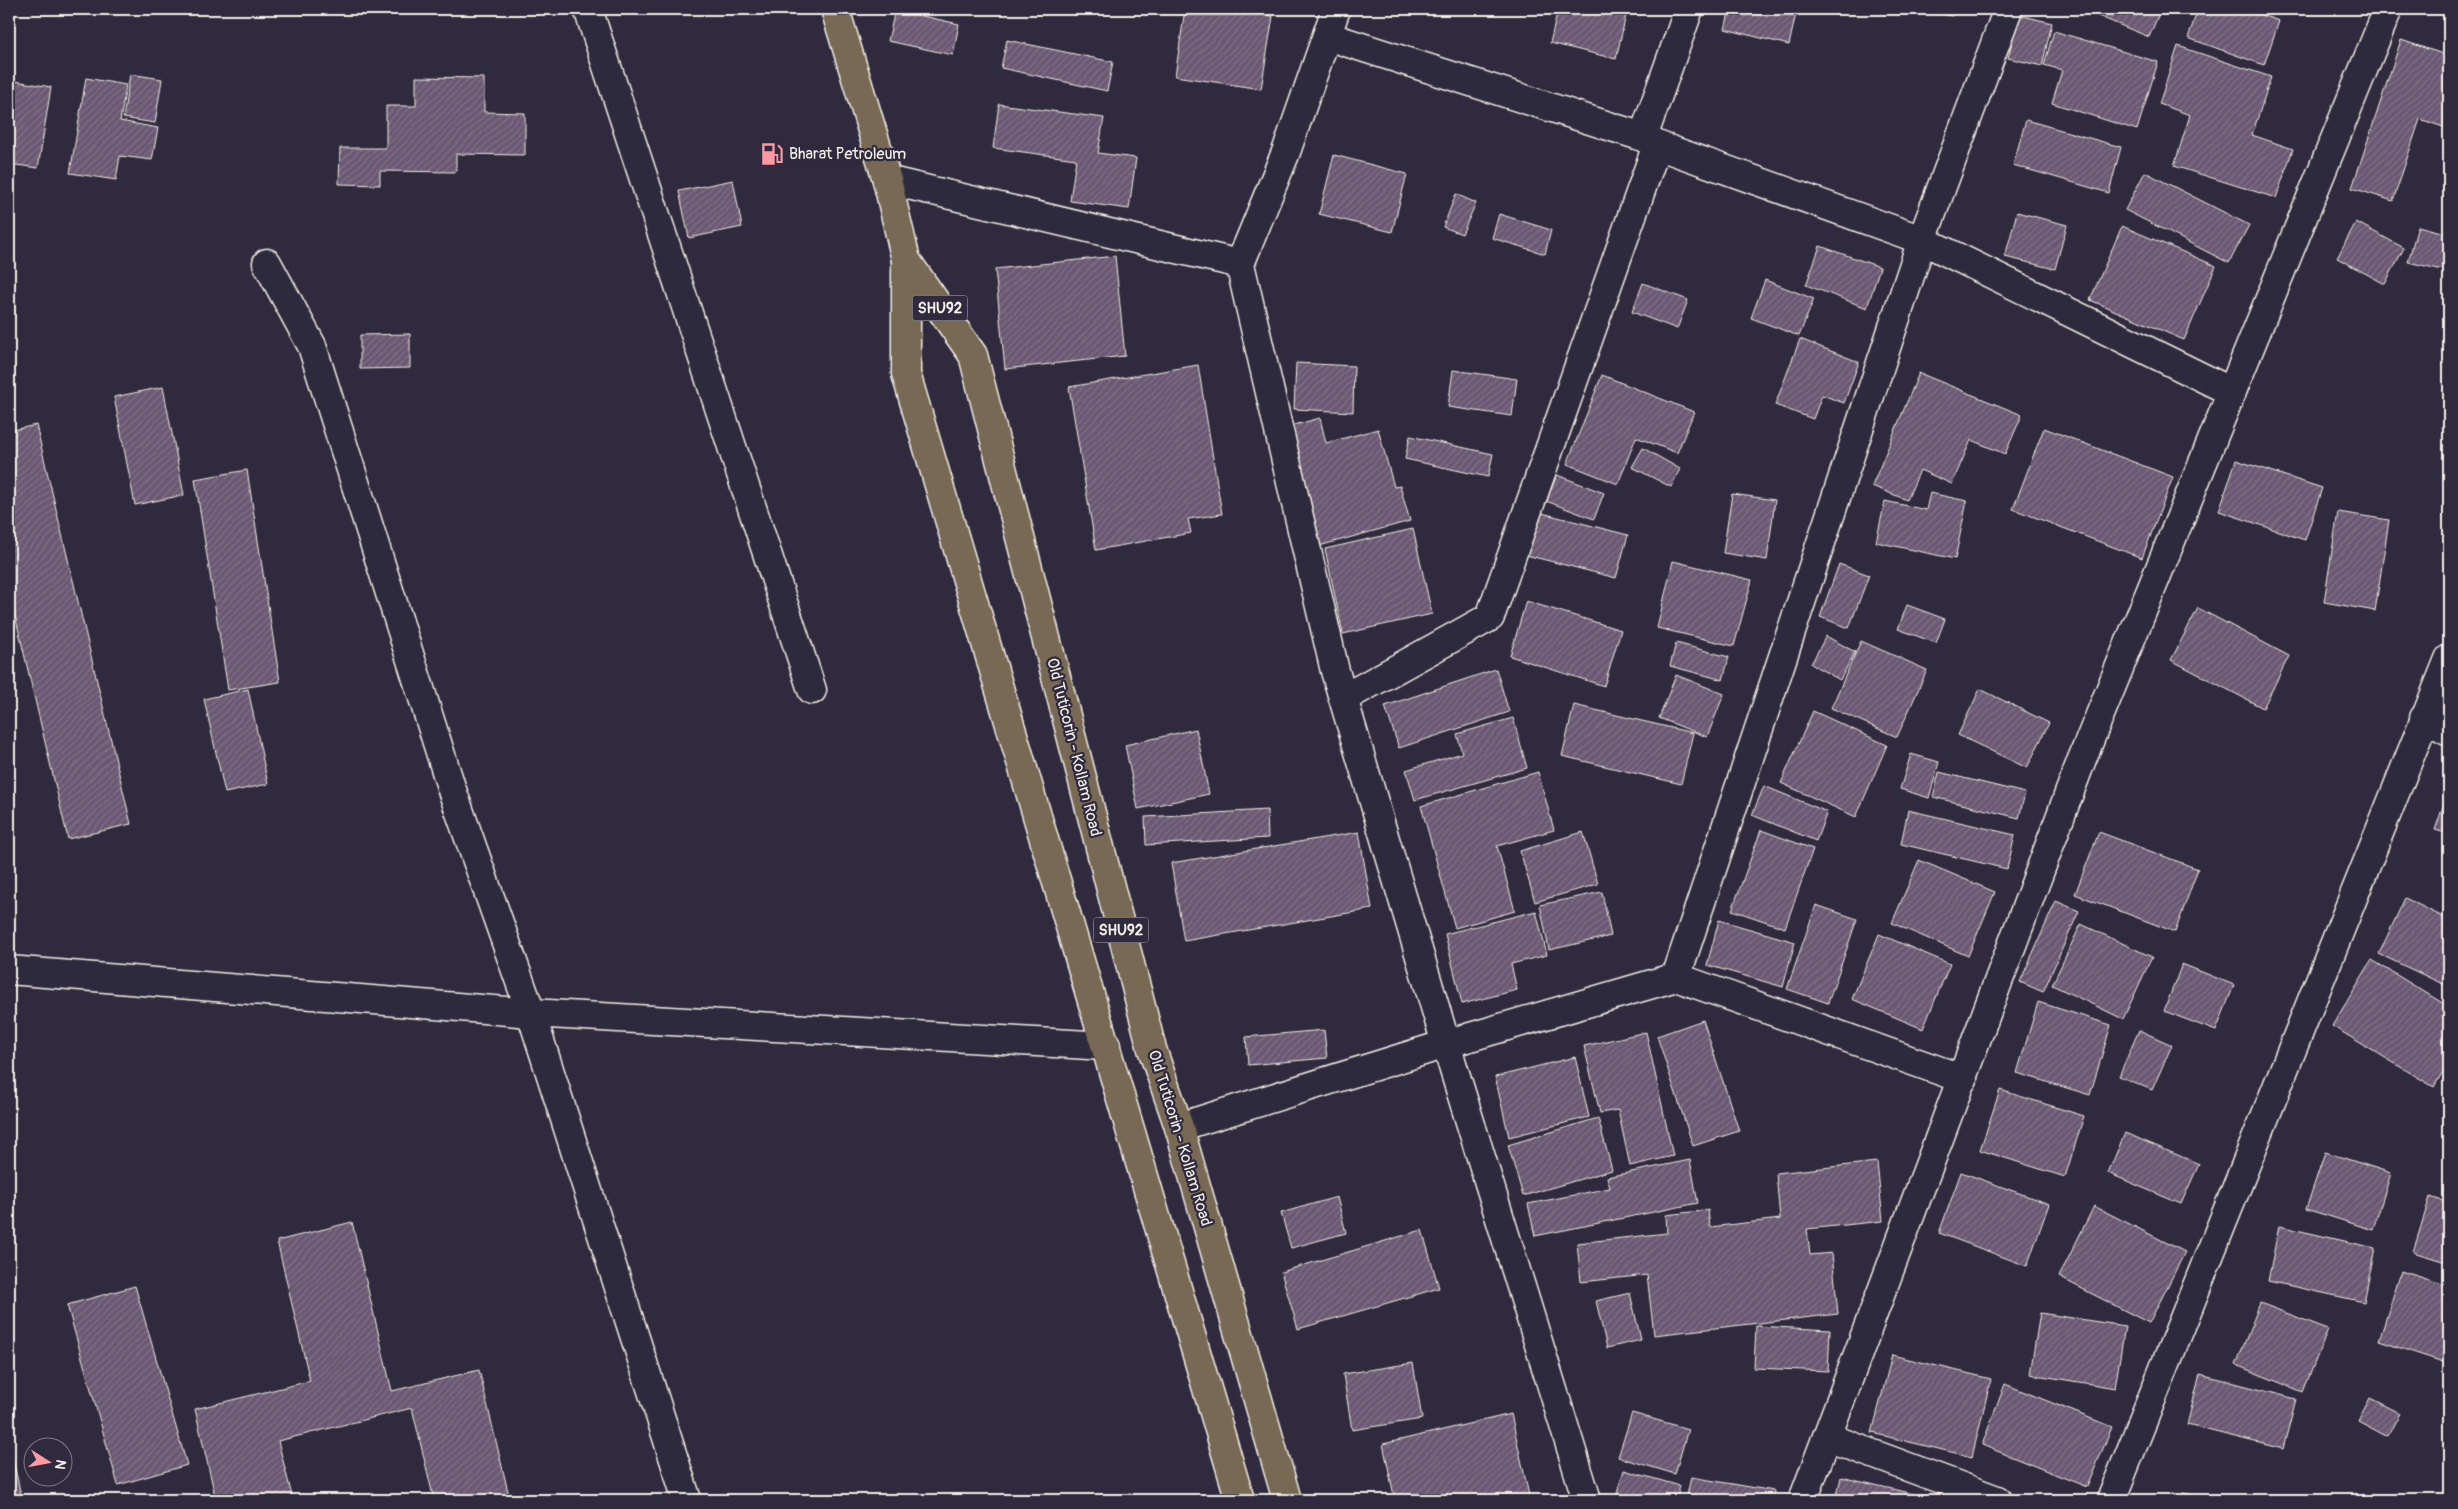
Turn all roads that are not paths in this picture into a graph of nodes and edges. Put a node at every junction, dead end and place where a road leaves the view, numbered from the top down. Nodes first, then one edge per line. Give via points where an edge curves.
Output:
1 (588, 9) edge
2 (835, 9) edge
3 (1336, 9) edge
4 (1689, 9) edge
5 (2008, 9) edge
6 (2388, 9) edge
7 (1327, 36) junction
8 (1650, 141) junction
9 (887, 180) junction
10 (1922, 240) junction
11 (906, 260) junction
12 (267, 263) dead end
13 (1240, 264) junction
14 (2232, 392) junction
15 (2449, 659) edge
16 (812, 690) dead end
17 (1344, 698) junction
18 (2424, 718) junction
19 (2449, 731) edge
20 (9, 970) edge
21 (1676, 977) junction
22 (531, 1012) junction
23 (1446, 1044) junction
24 (1106, 1046) junction
25 (1963, 1079) junction
26 (1179, 1127) junction
27 (1827, 1437) junction
28 (687, 1500) edge
29 (1240, 1500) edge
30 (1287, 1500) edge
31 (1588, 1500) edge
32 (1803, 1500) edge
33 (1997, 1500) edge
34 (2111, 1500) edge

1 - 16 street
2 - 9 main road, Old Tuticorin - Kollam Road / SHU92
3 - 7 street
4 - 8 street
5 - 10 street
6 - 14 street
7 - 8 street
7 - 13 street via 1286,152
8 - 10 street
8 - 17 street via 1490,617
9 - 11 main road, Old Tuticorin - Kollam Road / SHU92
9 - 13 street
10 - 14 street
10 - 21 street
11 - 24 main road via 906,374
11 - 26 main road, Old Tuticorin - Kollam Road / SHU92 via 973,355 1152,1049
12 - 22 street via 312,346 452,790
13 - 17 street
14 - 25 street via 2082,759
15 - 18 street
17 - 23 street
18 - 19 street
18 - 34 street
20 - 22 street
21 - 23 street
21 - 25 street
22 - 24 street
22 - 28 street
23 - 26 street
23 - 31 street
24 - 29 main road
25 - 27 street
26 - 30 main road, Old Tuticorin - Kollam Road / SHU92
27 - 32 street
27 - 33 street

